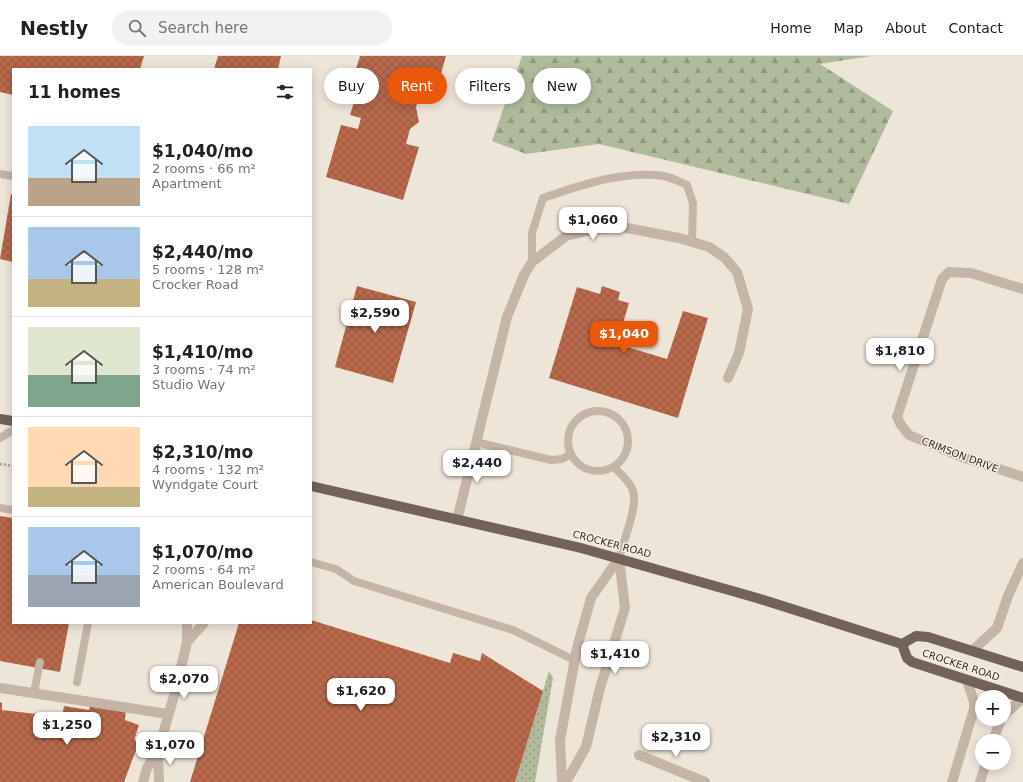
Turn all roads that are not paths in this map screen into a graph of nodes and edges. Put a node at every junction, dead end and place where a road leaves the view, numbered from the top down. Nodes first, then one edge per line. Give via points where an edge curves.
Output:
1 (0, 174) edge
2 (12, 176) edge
3 (692, 242) junction
4 (532, 262) junction
5 (1023, 289) edge
6 (728, 378) dead end
7 (0, 418) edge
8 (12, 421) edge
9 (12, 431) edge
10 (0, 438) edge
11 (476, 442) junction
12 (571, 454) junction
13 (614, 467) junction
14 (1023, 477) edge
15 (312, 486) edge
16 (0, 508) edge
17 (12, 510) edge
18 (457, 520) junction
19 (619, 558) junction
20 (312, 562) edge
21 (1023, 563) edge
22 (88, 624) edge
23 (187, 624) edge
24 (203, 624) edge
25 (187, 642) junction
26 (902, 644) junction
27 (972, 651) junction
28 (574, 660) junction
29 (40, 662) dead end
30 (1023, 667) edge
31 (967, 680) junction
32 (77, 682) dead end
33 (0, 688) edge
34 (34, 693) junction
35 (1023, 698) edge
36 (1011, 709) edge
37 (168, 714) junction
38 (158, 751) junction
39 (639, 755) dead end
40 (984, 770) edge
41 (143, 782) edge
42 (159, 782) edge
43 (562, 782) edge
44 (566, 782) edge
45 (705, 782) edge
46 (952, 782) edge
47 (980, 782) edge

1 - 2 lane
3 - 4 street via 622,227 596,229 566,236
3 - 4 lane via 693,203 688,185 664,176 620,176 584,184 543,198 532,232
3 - 6 street via 709,247 724,256 737,272 748,309 739,353
4 - 11 street via 524,274 507,317
5 - 14 street, CRIMSON DRIVE via 971,273 949,272 942,279 897,417 909,435 962,457
7 - 8 main road
9 - 10 lane
11 - 12 lane via 551,460 562,460
11 - 18 street
12 - 13 lane via 584,468 604,471
12 - 13 lane via 569,434 576,421 588,413 607,412 622,423 627,432 626,451
13 - 19 lane via 627,480 633,491 634,503
15 - 18 main road, CROCKER ROAD
16 - 17 lane
18 - 19 main road, CROCKER ROAD
19 - 26 main road, CROCKER ROAD
19 - 28 street via 591,598
19 - 44 street via 625,608 600,688 586,747
20 - 28 lane via 336,569 354,581 513,630
21 - 27 street via 997,628
22 - 32 lane
23 - 25 street
24 - 25 street
25 - 37 street
26 - 27 main road, CROCKER ROAD via 916,636 928,637
26 - 31 main road, CROCKER ROAD via 909,660
27 - 30 main road, CROCKER ROAD
28 - 43 street via 560,740
29 - 34 lane
31 - 35 main road, CROCKER ROAD
31 - 46 street via 974,709
33 - 34 street
34 - 37 street
35 - 36 street
37 - 38 street
38 - 41 street
38 - 42 street
39 - 45 street
40 - 47 street

